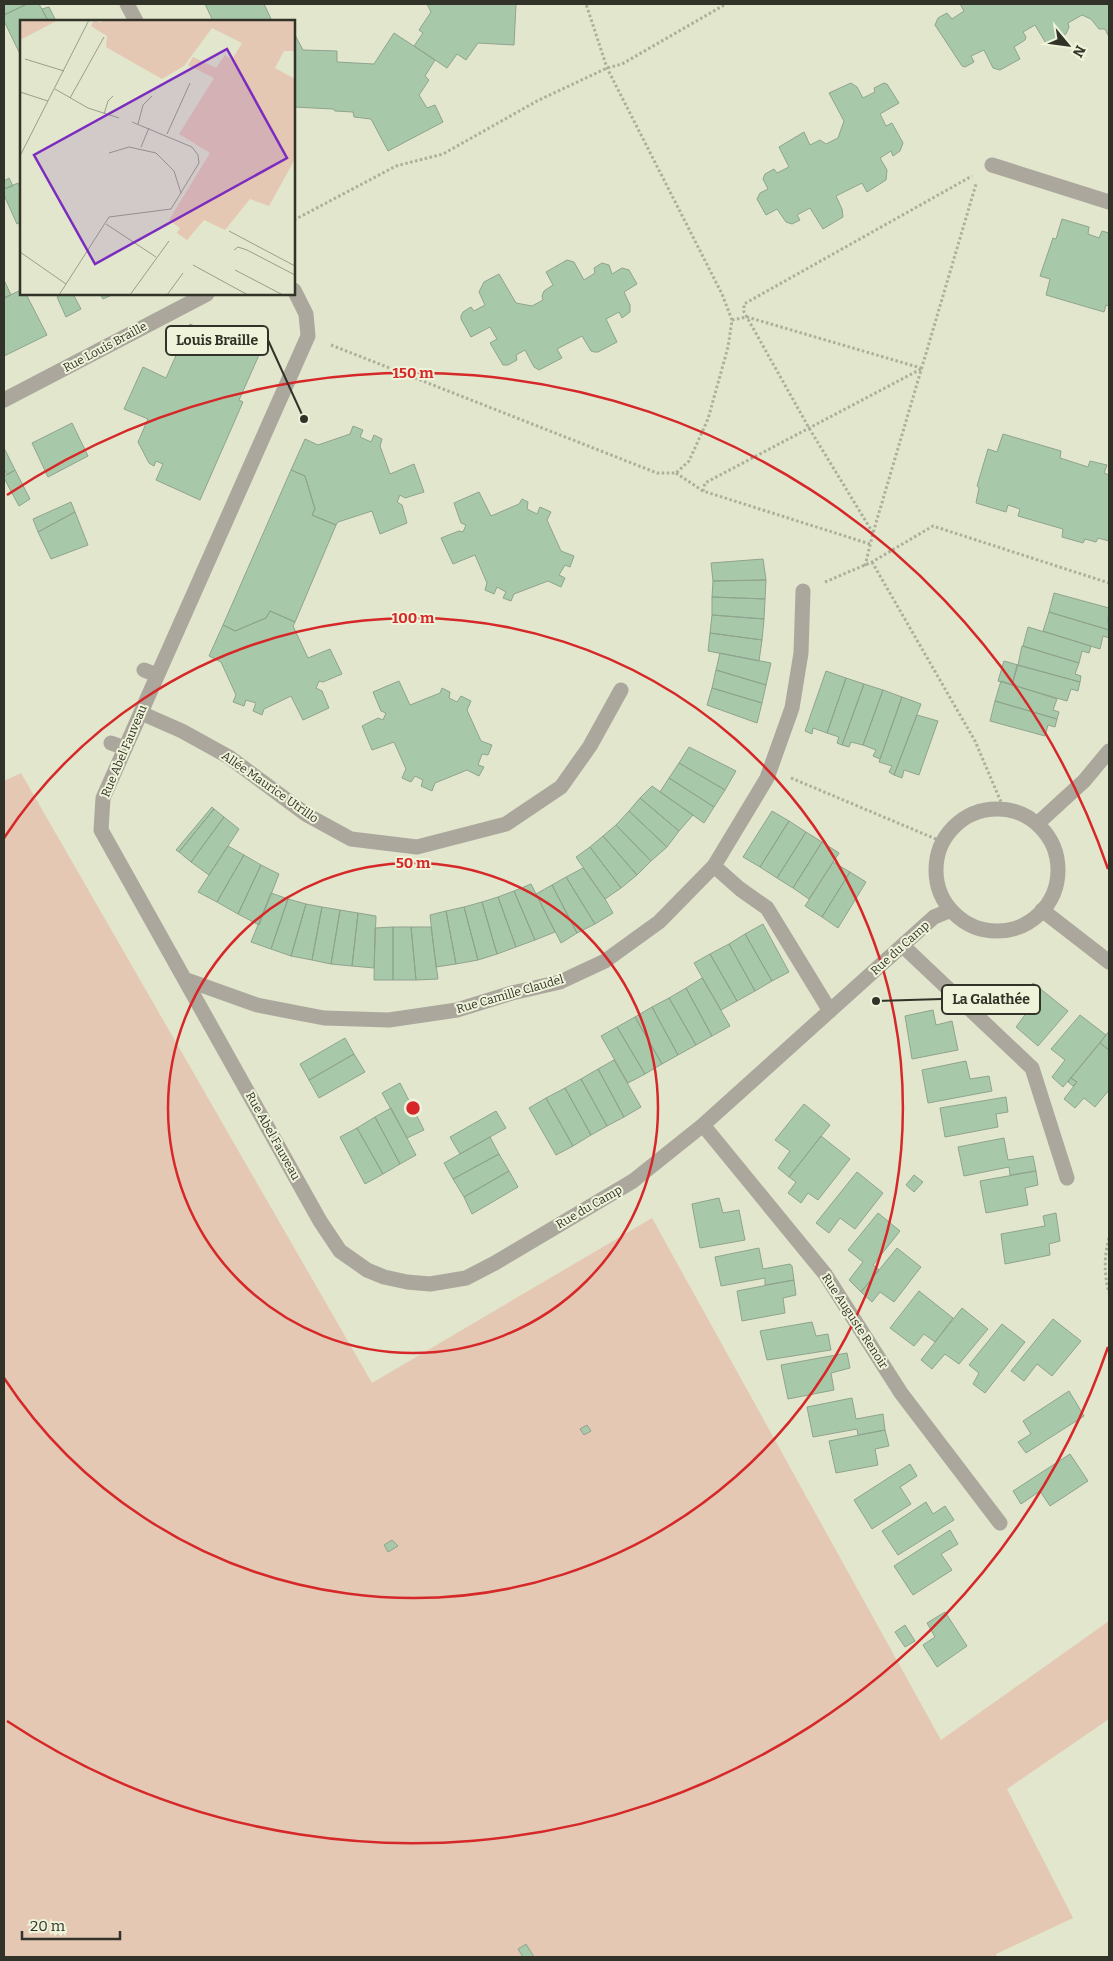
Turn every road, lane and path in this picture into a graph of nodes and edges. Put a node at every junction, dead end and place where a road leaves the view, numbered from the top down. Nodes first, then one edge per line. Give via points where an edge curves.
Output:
1 (127, 4) edge
2 (586, 4) edge
3 (726, 4) edge
4 (135, 20) edge
5 (607, 68) junction
6 (986, 168) junction
7 (1109, 202) edge
8 (295, 219) edge
9 (295, 292) edge
10 (205, 295) edge
11 (747, 317) junction
12 (732, 320) junction
13 (308, 336) junction
14 (921, 369) junction
15 (4, 400) edge
16 (809, 428) junction
17 (676, 473) junction
18 (703, 491) junction
19 (873, 533) junction
20 (870, 544) junction
21 (872, 562) junction
22 (865, 566) junction
23 (1109, 583) edge
24 (803, 591) joint
25 (620, 690) dead end
26 (141, 713) junction
27 (1109, 752) edge
28 (770, 769) junction
29 (1004, 809) junction
30 (1037, 824) junction
31 (943, 842) junction
32 (714, 866) junction
33 (951, 910) junction
34 (1042, 910) junction
35 (903, 946) junction
36 (1109, 962) edge
37 (187, 980) junction
38 (830, 1011) junction
39 (703, 1125) junction
40 (1067, 1178) dead end
41 (320, 1221) joint
42 (1109, 1238) edge
43 (1109, 1293) edge
44 (1000, 1523) dead end

1 - 4 street
2 - 5 path
3 - 5 path via 622,64
5 - 8 path via 537,101 444,154 396,166
5 - 12 path via 722,294
6 - 7 street
6 - 11 path via 744,304
6 - 14 path
9 - 13 street via 306,314
10 - 15 street, Rue Louis Braille
11 - 12 path
11 - 14 path
11 - 16 path
12 - 17 path via 708,419 689,460
13 - 17 path via 657,473
13 - 26 street, Rue Abel Fauveau via 150,672
14 - 16 path
14 - 19 path
16 - 18 path via 705,483
16 - 19 path
17 - 18 path
18 - 20 path
19 - 20 path
20 - 22 path
21 - 22 path
21 - 23 path via 933,526
21 - 29 path via 975,741
22 - 24 path
24 - 28 street, Rue Camille Claudel via 801,653 792,708
25 - 26 street, Allée Maurice Utrillo via 590,746 561,787 506,824 417,847 351,840 307,815 230,757
26 - 37 street, Rue Abel Fauveau via 118,746 103,798 101,830
27 - 30 street
28 - 31 path
28 - 32 street, Rue Camille Claudel
29 - 30 street via 1022,814
29 - 31 street via 968,816
30 - 34 street via 1049,838 1056,856 1058,875 1053,894
31 - 33 street via 937,859 936,877 941,895
32 - 37 street, Rue Camille Claudel via 659,922 605,961 560,982 457,1010 389,1020 324,1018 257,1005
32 - 38 street via 767,908
33 - 34 street via 964,921 997,931 1030,921
33 - 35 street, Rue du Camp via 934,917
34 - 36 street
35 - 38 street, Rue du Camp
35 - 40 street via 1032,1068
37 - 41 street, Rue Abel Fauveau
38 - 39 street, Rue du Camp
39 - 41 street, Rue du Camp via 633,1181 466,1278 430,1284 384,1277 367,1270 340,1250
39 - 44 street, Rue Auguste Renoir via 825,1274 901,1393
42 - 43 path via 1105,1278

